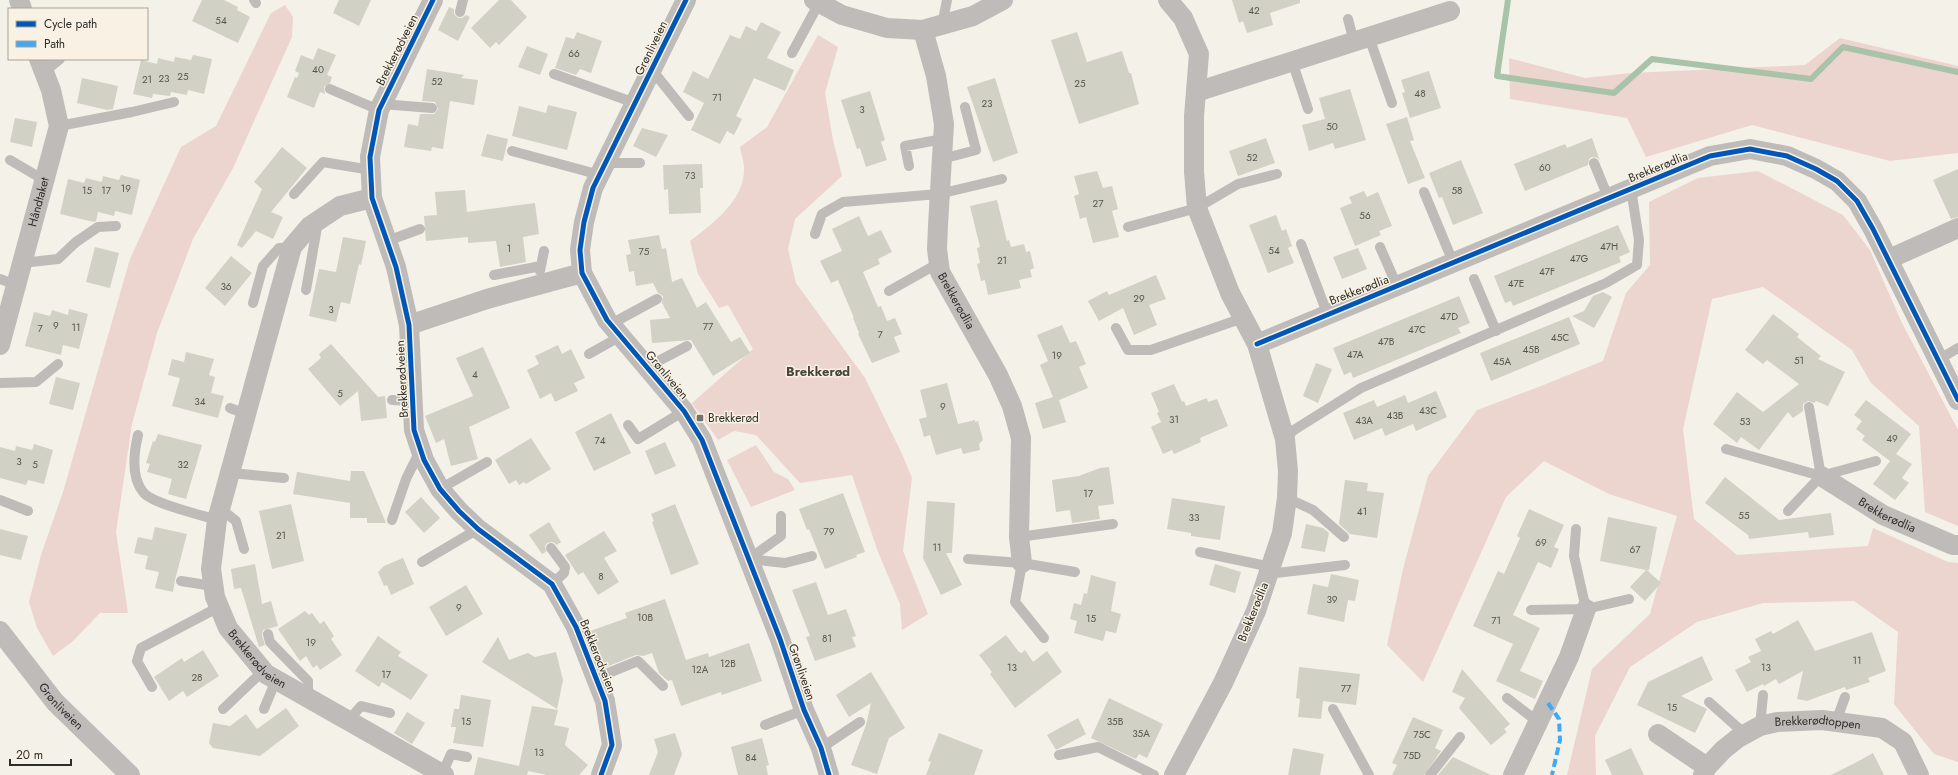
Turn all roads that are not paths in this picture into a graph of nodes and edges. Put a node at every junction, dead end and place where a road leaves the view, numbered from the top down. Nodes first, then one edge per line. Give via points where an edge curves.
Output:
1 (434, 0) edge
2 (463, 0) edge
3 (686, 0) edge
4 (947, 0) edge
5 (1003, 0) edge
6 (1168, 0) edge
7 (816, 1) edge
8 (1448, 6) edge
9 (460, 12) dead end
10 (1348, 19) dead end
11 (942, 25) junction
12 (923, 30) junction
13 (1361, 39) junction
14 (792, 53) dead end
15 (57, 60) edge
16 (1292, 62) junction
17 (42, 65) edge
18 (652, 70) junction
19 (554, 74) dead end
20 (330, 89) dead end
21 (1196, 92) junction
22 (174, 102) dead end
23 (636, 103) junction
24 (1392, 103) dead end
25 (965, 106) dead end
26 (380, 107) junction
27 (432, 108) dead end
28 (1308, 109) dead end
29 (689, 116) dead end
30 (59, 126) junction
31 (943, 139) junction
32 (512, 152) dead end
33 (942, 159) junction
34 (10, 160) dead end
35 (640, 163) dead end
36 (1594, 163) dead end
37 (909, 166) dead end
38 (603, 169) junction
39 (371, 170) junction
40 (1278, 174) dead end
41 (1002, 179) dead end
42 (44, 180) junction
43 (1631, 189) junction
44 (1424, 192) dead end
45 (294, 194) dead end
46 (939, 194) junction
47 (372, 198) junction
48 (1608, 198) junction
49 (1197, 208) junction
50 (319, 220) junction
51 (116, 226) dead end
52 (1128, 227) dead end
53 (1958, 228) edge
54 (420, 229) dead end
55 (815, 234) dead end
56 (387, 241) junction
57 (1301, 244) dead end
58 (292, 247) junction
59 (1380, 247) dead end
60 (544, 251) dead end
61 (1889, 259) junction
62 (939, 262) junction
63 (1453, 262) junction
64 (22, 263) junction
65 (541, 266) junction
66 (582, 273) junction
67 (494, 276) dead end
68 (1474, 279) dead end
69 (8, 282) edge
70 (538, 285) junction
71 (1396, 286) junction
72 (306, 290) dead end
73 (889, 291) dead end
74 (657, 299) dead end
75 (253, 303) dead end
76 (1327, 313) junction
77 (1243, 318) junction
78 (409, 325) junction
79 (1116, 328) dead end
80 (616, 330) junction
81 (1496, 331) junction
82 (1257, 344) junction
83 (0, 345) edge
84 (687, 346) dead end
85 (1958, 348) edge
86 (589, 354) dead end
87 (1938, 360) junction
88 (58, 364) dead end
89 (647, 367) junction
90 (0, 383) edge
91 (392, 400) dead end
92 (412, 400) junction
93 (1958, 400) edge
94 (1809, 407) dead end
95 (684, 411) junction
96 (628, 425) dead end
97 (138, 435) dead end
98 (1285, 439) junction
99 (421, 449) junction
100 (1726, 449) dead end
101 (1876, 461) dead end
102 (487, 462) dead end
103 (230, 472) junction
104 (1821, 476) junction
105 (284, 478) dead end
106 (440, 489) junction
107 (1287, 498) junction
108 (0, 500) edge
109 (28, 511) dead end
110 (1788, 511) dead end
111 (219, 515) junction
112 (781, 516) dead end
113 (392, 520) dead end
114 (1113, 524) dead end
115 (478, 528) junction
116 (1576, 529) dead end
117 (1019, 537) junction
118 (1344, 537) dead end
119 (1958, 545) edge
120 (551, 548) dead end
121 (244, 549) dead end
122 (1200, 552) dead end
123 (812, 556) dead end
124 (749, 559) junction
125 (968, 559) dead end
126 (422, 562) dead end
127 (1022, 563) junction
128 (1345, 565) dead end
129 (1270, 571) junction
130 (1075, 572) dead end
131 (181, 581) dead end
132 (552, 584) junction
133 (213, 586) junction
134 (1629, 599) dead end
135 (219, 607) junction
136 (1586, 609) junction
137 (1531, 610) dead end
138 (0, 631) edge
139 (268, 634) dead end
140 (1044, 638) dead end
141 (269, 675) junction
142 (596, 678) junction
143 (663, 686) dead end
144 (152, 687) dead end
145 (1763, 695) dead end
146 (1845, 697) dead end
147 (308, 698) junction
148 (1507, 698) dead end
149 (1708, 702) dead end
150 (223, 709) dead end
151 (264, 709) dead end
152 (1333, 709) dead end
153 (804, 710) junction
154 (390, 713) dead end
155 (348, 721) junction
156 (860, 722) dead end
157 (1538, 722) junction
158 (1836, 722) junction
159 (765, 724) dead end
160 (1753, 730) junction
161 (1658, 734) dead end
162 (1460, 737) dead end
163 (821, 748) junction
164 (1059, 755) dead end
165 (467, 757) dead end
166 (1705, 771) edge
167 (443, 774) edge
168 (130, 775) edge
169 (601, 775) edge
170 (829, 775) edge
171 (1154, 775) edge
172 (1174, 775) edge
173 (1369, 775) edge
174 (1430, 775) edge
175 (1513, 775) edge
176 (1919, 775) edge

1 - 26 street, Brekkerødveien
2 - 9 lane
3 - 18 street, Grønliveien
4 - 11 lane
5 - 11 street via 973,16
6 - 21 street, Brekkerødlia via 1183,18 1199,54
7 - 12 street via 842,15 887,28
7 - 14 lane
8 - 13 street
10 - 13 lane
11 - 12 street
12 - 31 street, Brekkerødlia via 936,76 944,124
13 - 16 street
13 - 24 lane
15 - 17 lane
16 - 21 street
16 - 28 lane
17 - 30 street, Håndtaket
18 - 23 street, Grønliveien
18 - 29 lane
19 - 23 lane
20 - 26 lane
21 - 49 street, Brekkerødlia via 1194,172
22 - 30 lane
23 - 38 street, Grønliveien
25 - 33 lane via 976,150
26 - 27 lane
26 - 39 street, Brekkerødveien via 370,157
30 - 42 street, Håndtaket
31 - 33 street, Brekkerødlia
31 - 37 lane via 905,146
32 - 38 lane
33 - 46 street, Brekkerødlia
34 - 42 lane
35 - 38 lane
36 - 48 lane
38 - 66 street, Grønliveien via 593,188 584,222 580,250
39 - 45 lane via 323,162
39 - 47 street, Brekkerødveien
40 - 49 lane via 1238,184
41 - 46 lane
42 - 64 street, Håndtaket
43 - 48 street, Brekkerødlia
43 - 61 street, Brekkerødlia via 1710,156 1750,149 1787,156 1837,181 1857,201
43 - 81 lane via 1639,240 1637,265 1606,283
44 - 63 lane
46 - 55 lane via 843,202 822,214
46 - 62 street, Brekkerødlia
47 - 50 street, Brekkerødveien via 340,206
47 - 56 street, Brekkerødveien
48 - 63 street, Brekkerødlia
49 - 52 lane
49 - 77 street, Brekkerødlia via 1230,293
50 - 58 street, Brekkerødveien via 310,226
50 - 72 lane
51 - 64 lane via 98,227 76,242 58,259
53 - 61 street
54 - 56 lane
56 - 78 street, Brekkerødveien via 396,267
57 - 76 lane
58 - 75 lane via 279,248 263,266
58 - 103 street, Brekkerødveien via 238,411
59 - 71 lane
60 - 65 lane
61 - 87 street, Brekkerødlia
62 - 73 lane
62 - 117 street, Brekkerødlia via 940,272 998,375 1012,406 1021,438
63 - 71 street, Brekkerødlia
64 - 69 street, Håndtaket
65 - 67 lane
65 - 70 lane
66 - 70 street, Brekkerødveien
66 - 80 street, Grønliveien
68 - 81 lane
69 - 83 street, Håndtaket
70 - 78 street, Brekkerødveien
71 - 76 street, Brekkerødlia
74 - 80 lane
76 - 82 street, Brekkerødlia
77 - 79 lane via 1151,350 1128,350
77 - 82 street, Brekkerødlia
78 - 92 street, Brekkerødveien
80 - 86 lane
80 - 89 street, Grønliveien
81 - 98 lane via 1361,388 1294,430
82 - 98 street, Brekkerødlia
84 - 89 lane
85 - 87 lane
87 - 93 street, Brekkerødlia
88 - 90 lane via 36,382
89 - 95 street, Grønliveien
91 - 92 lane
92 - 99 street, Brekkerødveien via 414,430
94 - 104 lane
95 - 96 lane via 638,439
95 - 124 street, Grønliveien via 702,440
97 - 111 lane via 134,452 137,480 143,493 166,504
98 - 107 street, Brekkerødlia
99 - 106 street, Brekkerødveien
99 - 113 lane via 406,479
100 - 104 lane
101 - 104 lane
102 - 106 lane
103 - 105 lane
103 - 111 street, Brekkerødveien
104 - 110 lane
104 - 119 street, Brekkerødlia via 1883,515
106 - 115 street, Brekkerødveien
107 - 118 lane via 1313,510
107 - 129 street, Brekkerødlia via 1282,533
108 - 109 lane
111 - 121 lane via 236,521
111 - 133 street, Brekkerødveien via 211,569
112 - 124 lane via 781,536
114 - 117 lane
115 - 126 lane
115 - 132 street, Brekkerødveien
116 - 136 lane via 1574,556
117 - 127 street, Brekkerødlia
120 - 132 lane via 565,567 564,573
122 - 129 lane
123 - 124 lane via 785,563
124 - 153 street, Grønliveien
125 - 127 lane
127 - 130 lane
127 - 140 lane via 1015,602
128 - 129 lane
129 - 172 street, Brekkerødlia via 1256,611 1223,683
131 - 133 lane
132 - 142 street, Brekkerødveien via 576,627
133 - 135 street, Brekkerødveien via 214,597
134 - 136 lane
135 - 141 street, Brekkerødveien via 228,628
135 - 144 lane via 142,648 137,661
136 - 137 lane
136 - 157 street via 1570,657
138 - 168 street, Grønliveien via 55,702 124,772
139 - 147 lane via 270,642 308,681
141 - 147 street, Brekkerødveien
141 - 150 lane
141 - 151 lane
142 - 143 lane via 638,661
142 - 169 street, Brekkerødveien via 605,701 612,745
145 - 160 lane
146 - 158 lane
147 - 155 street, Brekkerødveien
148 - 157 lane
149 - 160 lane
152 - 173 lane
153 - 159 lane
153 - 163 street, Grønliveien
154 - 155 lane via 361,706
155 - 167 street, Brekkerødveien
156 - 163 lane
157 - 175 street
158 - 160 street, Brekkerødtoppen via 1777,722
158 - 176 street, Brekkerødtoppen via 1882,728 1903,742
160 - 166 street, Brekkerødtoppen via 1723,750
161 - 166 street, Brekkerødtoppen
162 - 174 lane
163 - 170 street, Grønliveien
164 - 171 lane via 1098,747
165 - 167 lane via 451,754

